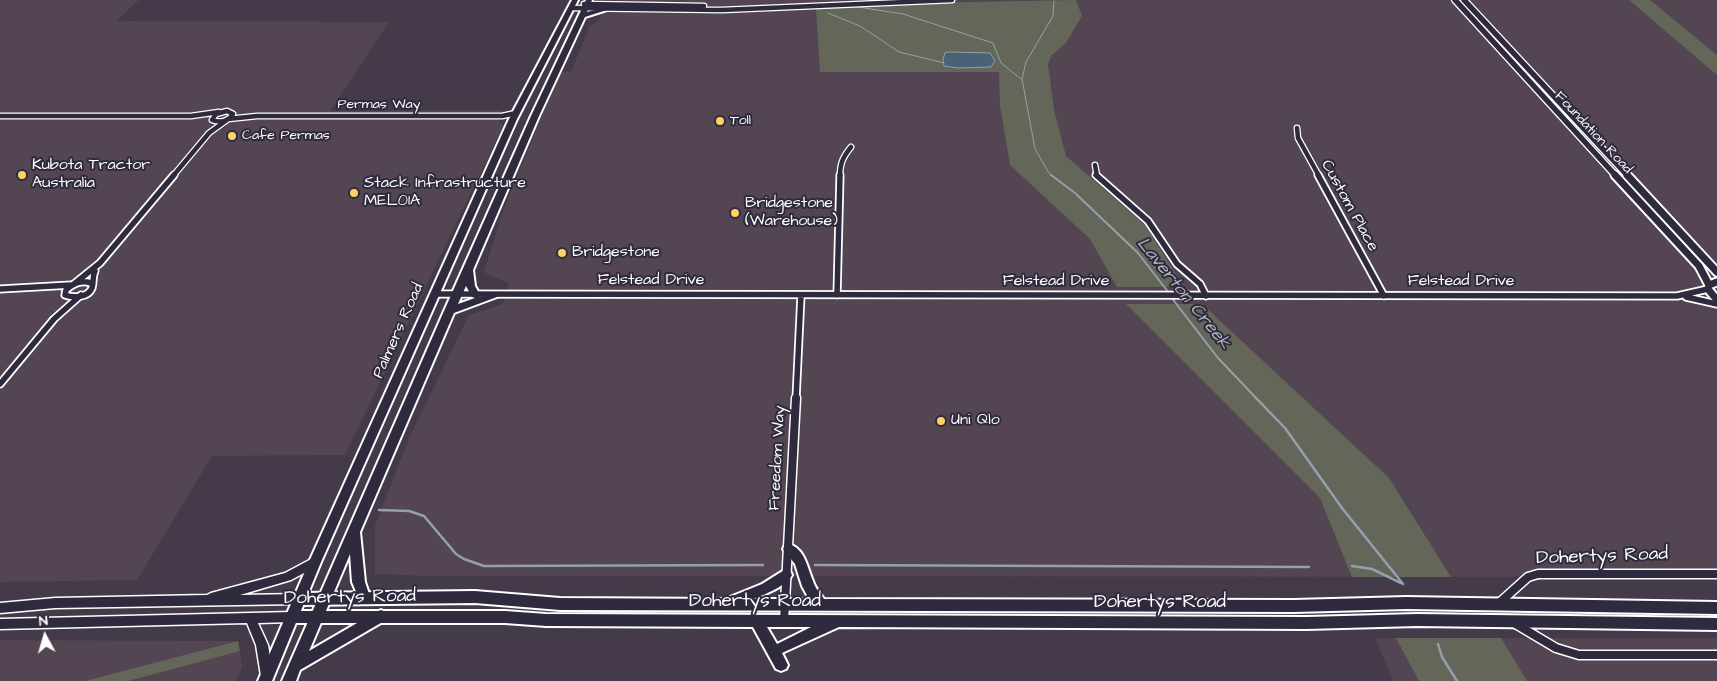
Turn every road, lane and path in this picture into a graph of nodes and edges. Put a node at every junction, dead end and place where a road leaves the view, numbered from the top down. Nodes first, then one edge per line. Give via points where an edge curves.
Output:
1 (845, 0) edge
2 (952, 0) edge
3 (1454, 0) edge
4 (1464, 0) edge
5 (906, 1) edge
6 (598, 2) edge
7 (573, 4) edge
8 (809, 4) junction
9 (587, 7) edge
10 (672, 7) junction
11 (607, 9) joint
12 (1485, 33) junction
13 (1494, 33) junction
14 (1517, 68) junction
15 (1527, 68) junction
16 (219, 112) junction
17 (232, 112) junction
18 (0, 116) edge
19 (191, 116) junction
20 (257, 116) junction
21 (514, 116) junction
22 (228, 119) junction
23 (212, 120) junction
24 (1297, 128) dead end
25 (209, 133) junction
26 (851, 147) dead end
27 (1095, 165) dead end
28 (100, 263) junction
29 (468, 269) junction
30 (1717, 272) edge
31 (91, 283) junction
32 (73, 284) junction
33 (1712, 286) edge
34 (36, 288) junction
35 (0, 289) edge
36 (435, 294) junction
37 (66, 295) junction
38 (81, 295) junction
39 (456, 295) junction
40 (475, 295) junction
41 (494, 295) junction
42 (801, 295) junction
43 (838, 295) junction
44 (1206, 296) junction
45 (1384, 296) junction
46 (1677, 296) junction
47 (1717, 302) edge
48 (449, 311) junction
49 (54, 319) junction
50 (0, 384) edge
51 (354, 530) junction
52 (789, 549) junction
53 (315, 562) junction
54 (1717, 574) edge
55 (786, 575) junction
56 (364, 597) junction
57 (324, 598) junction
58 (300, 599) junction
59 (196, 602) junction
60 (728, 604) junction
61 (784, 604) junction
62 (820, 604) junction
63 (1498, 604) junction
64 (0, 608) edge
65 (1717, 608) edge
66 (381, 616) junction
67 (292, 617) junction
68 (316, 617) junction
69 (250, 618) junction
70 (757, 621) junction
71 (784, 621) junction
72 (1511, 621) junction
73 (837, 622) junction
74 (0, 624) edge
75 (1717, 624) edge
76 (782, 647) dead end
77 (1717, 655) edge
78 (295, 666) junction
79 (781, 666) dead end
80 (266, 679) edge
81 (288, 681) edge

1 - 8 street
2 - 5 street
3 - 12 street, Foundation Road
4 - 13 street, Foundation Road
5 - 8 street
6 - 9 street
6 - 10 street
7 - 9 street
7 - 21 main road, Palmers Road
8 - 10 street
9 - 11 main road
9 - 29 main road via 558,64
10 - 11 street
12 - 13 street
12 - 14 street, Foundation Road
13 - 15 street, Foundation Road
14 - 15 street
14 - 33 street, Foundation Road via 1699,266
15 - 30 street, Foundation Road
16 - 17 street, Permas Way
16 - 19 street
16 - 23 street
17 - 20 street, Permas Way
17 - 22 street
18 - 19 street
19 - 23 street
20 - 21 street, Permas Way
20 - 22 street, Permas Way
21 - 36 main road, Palmers Road
22 - 23 street, Permas Way
22 - 25 street
23 - 25 street
24 - 45 street, Custom Place via 1298,138
25 - 28 street
26 - 43 street via 840,165
27 - 44 street via 1096,175 1148,221 1177,264 1196,280
28 - 31 street
28 - 32 street
29 - 39 main road
29 - 40 main road
31 - 32 street
31 - 38 street via 90,289
32 - 34 street
32 - 37 street via 66,290
33 - 46 street, Felstead Drive
33 - 47 street, Foundation Road
34 - 35 street
34 - 37 street
36 - 39 street, Felstead Drive
36 - 53 main road, Palmers Road
37 - 38 street
37 - 49 street
38 - 49 street
39 - 40 street, Felstead Drive
39 - 48 main road
40 - 41 street, Felstead Drive
41 - 42 street, Felstead Drive
41 - 48 main road
42 - 43 street, Felstead Drive
42 - 52 street, Freedom Way
43 - 44 street, Felstead Drive
44 - 45 street, Felstead Drive
45 - 46 street, Felstead Drive
46 - 47 street, Felstead Drive
48 - 51 main road
49 - 50 street
51 - 56 main road via 357,580
51 - 57 main road
52 - 55 street, Freedom Way
52 - 62 main road via 800,561 808,586
53 - 58 main road, Palmers Road
53 - 59 main road via 287,577
54 - 63 street, Dohertys Road via 1538,574 1528,577
55 - 60 main road via 766,588
55 - 61 street, Freedom Way
56 - 57 main road, Dohertys Road
56 - 60 main road, Dohertys Road via 475,597 560,604
57 - 58 main road, Dohertys Road
57 - 68 main road
58 - 59 main road, Dohertys Road
58 - 67 main road, Palmers Road
59 - 64 main road, Dohertys Road via 54,603
60 - 61 main road, Dohertys Road
61 - 62 main road, Dohertys Road
61 - 71 street, Freedom Way
62 - 63 main road, Dohertys Road
63 - 65 main road, Dohertys Road
66 - 68 main road, Dohertys Road
66 - 70 main road, Dohertys Road
66 - 78 main road
67 - 68 main road, Dohertys Road
67 - 69 main road, Dohertys Road
67 - 80 main road, Palmers Road
68 - 78 main road
69 - 74 main road, Dohertys Road
69 - 80 main road via 262,645
70 - 71 main road, Dohertys Road
70 - 79 main road
71 - 73 main road, Dohertys Road
72 - 73 main road, Dohertys Road
72 - 75 main road, Dohertys Road
72 - 77 street via 1570,654
73 - 76 main road
78 - 81 main road

